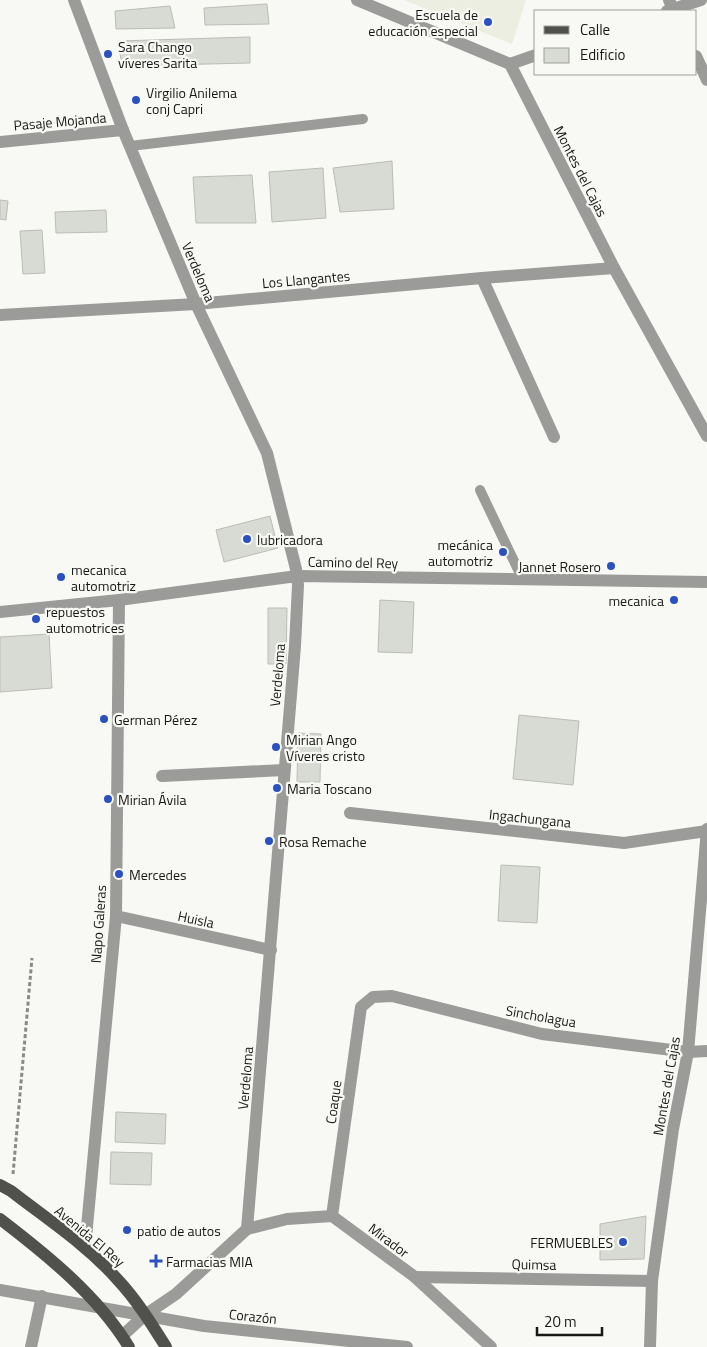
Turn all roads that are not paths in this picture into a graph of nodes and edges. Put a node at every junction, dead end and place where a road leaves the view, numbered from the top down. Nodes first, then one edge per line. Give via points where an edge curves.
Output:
1 (74, 0) edge
2 (357, 0) edge
3 (701, 0) edge
4 (671, 8) edge
5 (534, 56) edge
6 (697, 58) edge
7 (510, 64) junction
8 (707, 80) edge
9 (363, 119) dead end
10 (124, 130) junction
11 (0, 142) edge
12 (130, 146) junction
13 (614, 268) junction
14 (482, 278) junction
15 (196, 304) junction
16 (0, 315) edge
17 (707, 436) edge
18 (554, 437) dead end
19 (480, 490) dead end
20 (297, 576) junction
21 (523, 580) junction
22 (707, 582) edge
23 (119, 600) junction
24 (0, 612) edge
25 (284, 770) junction
26 (162, 776) dead end
27 (350, 813) dead end
28 (707, 830) edge
29 (116, 916) junction
30 (271, 950) junction
31 (373, 996) joint
32 (707, 1051) edge
33 (688, 1052) junction
34 (6, 1188) edge
35 (332, 1216) junction
36 (0, 1219) edge
37 (247, 1229) junction
38 (85, 1248) junction
39 (415, 1277) junction
40 (652, 1281) junction
41 (0, 1290) edge
42 (42, 1296) junction
43 (96, 1306) junction
44 (145, 1315) junction
45 (125, 1342) edge
46 (31, 1347) edge
47 (166, 1347) edge
48 (407, 1347) edge
49 (491, 1347) edge
50 (650, 1347) edge

1 - 10 street, Verdeloma
2 - 7 street
3 - 4 street
5 - 7 street
6 - 8 street
7 - 13 street, Montes del Cajas
9 - 12 lane
10 - 11 street, Pasaje Mojanda
10 - 12 street, Verdeloma
12 - 15 street, Verdeloma
13 - 14 street, Los Llangantes
13 - 17 street, Montes del Cajas
14 - 15 street, Los Llangantes
14 - 18 street
15 - 16 street, Los Llangantes
15 - 20 street, Verdeloma via 267,453
19 - 21 lane
20 - 21 street, Camino del Rey
20 - 23 street, Camino del Rey
20 - 25 street, Verdeloma via 295,646
21 - 22 street, Camino del Rey
23 - 24 street, Camino del Rey
23 - 29 street, Napo Galeras
25 - 26 street
25 - 30 street, Verdeloma
27 - 28 street, Ingachungana via 624,842
28 - 33 street, Montes del Cajas
29 - 30 street, Huisla
29 - 38 street, Napo Galeras
30 - 37 street, Verdeloma
31 - 33 street, Sincholagua via 392,996 542,1034
31 - 35 street, Coaque via 361,1007
32 - 33 street, Sincholagua
33 - 40 street, Montes del Cajas via 673,1129
34 - 38 main road, Avenida El Rey
35 - 37 street via 286,1219
35 - 39 street, Mirador
36 - 43 main road via 41,1250
37 - 44 street via 176,1294
38 - 44 main road, Avenida El Rey via 117,1278
39 - 40 street, Quimsa
39 - 49 street, Mirador
40 - 50 street, Montes del Cajas
41 - 42 street, Corazón
42 - 43 street, Corazón
42 - 46 street
43 - 44 street, Corazón
43 - 45 main road
44 - 45 street
44 - 47 main road, Avenida El Rey
44 - 48 street, Corazón via 204,1326

